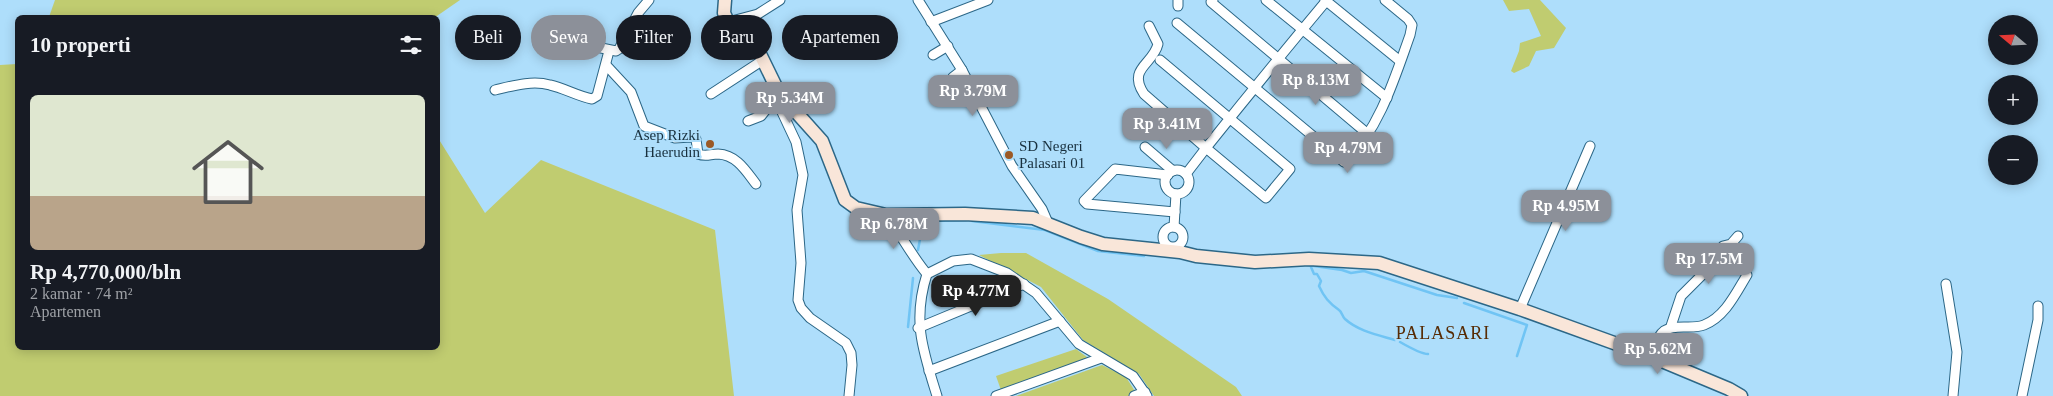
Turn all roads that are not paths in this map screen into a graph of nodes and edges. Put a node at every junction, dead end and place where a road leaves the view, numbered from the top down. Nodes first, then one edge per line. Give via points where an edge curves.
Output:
1 (649, 0) edge
2 (725, 0) edge
3 (780, 0) edge
4 (918, 0) edge
5 (988, 0) edge
6 (1212, 0) edge
7 (1266, 0) edge
8 (1326, 0) edge
9 (1385, 0) edge
10 (724, 15) edge
11 (754, 15) edge
12 (932, 22) junction
13 (1177, 24) dead end
14 (1149, 26) dead end
15 (1303, 30) junction
16 (948, 46) junction
17 (606, 50) edge
18 (609, 51) junction
19 (933, 55) dead end
20 (763, 60) joint
21 (1160, 60) dead end
22 (1279, 60) junction
23 (1400, 61) junction
24 (606, 65) junction
25 (962, 70) junction
26 (1253, 89) junction
27 (495, 90) dead end
28 (945, 91) dead end
29 (711, 94) dead end
30 (781, 96) junction
31 (1387, 98) junction
32 (1229, 119) junction
33 (748, 121) dead end
34 (1369, 135) junction
35 (1590, 146) dead end
36 (1145, 147) dead end
37 (1206, 148) junction
38 (1171, 173) junction
39 (1186, 174) junction
40 (756, 184) dead end
41 (1176, 194) junction
42 (1175, 212) junction
43 (886, 215) junction
44 (1048, 223) junction
45 (1174, 227) junction
46 (1738, 236) dead end
47 (1171, 249) junction
48 (927, 274) junction
49 (1747, 276) dead end
50 (1024, 284) junction
51 (1946, 284) dead end
52 (2038, 306) dead end
53 (1520, 309) junction
54 (1060, 321) junction
55 (1671, 326) junction
56 (918, 328) junction
57 (1650, 356) junction
58 (1101, 358) junction
59 (929, 371) junction
60 (1146, 394) edge
61 (849, 396) edge
62 (937, 396) edge
63 (996, 396) edge
64 (1134, 396) edge
65 (1741, 396) edge
66 (1953, 396) edge
67 (2022, 396) edge

1 - 18 street via 638,12 619,49
2 - 10 main road
3 - 11 street
4 - 12 street
5 - 12 street
6 - 22 street via 1210,2
7 - 15 street
8 - 15 street
8 - 23 street
9 - 23 street via 1412,25
12 - 16 street
13 - 26 street
14 - 37 street via 1158,44 1140,70 1140,89
15 - 22 street
15 - 31 street
16 - 19 street
16 - 25 street
17 - 18 street
18 - 24 street
20 - 29 street
20 - 30 main road
21 - 32 street
22 - 26 street
22 - 34 street
23 - 31 street
24 - 27 street via 596,96 592,99 540,83
24 - 40 street via 631,92 644,126 675,138 696,139 698,154 705,157 720,154 741,164
25 - 28 street via 953,77
25 - 44 street via 1012,166
26 - 32 street
26 - 34 street via 1344,162
30 - 33 street via 761,116
30 - 43 main road via 822,141 845,200 856,208
30 - 61 street via 781,110 796,142 803,175 797,210 801,263 798,300 810,318 846,343 852,365
31 - 34 street
32 - 37 street
32 - 37 street via 1290,169 1266,198
35 - 53 street
36 - 38 street
37 - 39 street
38 - 39 street via 1179,171
38 - 41 street via 1166,186
38 - 42 street via 1115,169 1084,201
39 - 41 street via 1189,181 1187,189
41 - 42 street
42 - 45 street
43 - 44 main road via 1019,217
43 - 48 street
44 - 47 main road via 1103,244
45 - 47 street via 1168,228 1164,234 1164,240
45 - 47 street via 1180,230 1183,239
46 - 55 street via 1731,244 1723,246 1708,270 1684,292
47 - 53 main road via 1255,262 1309,259 1379,263
48 - 50 street via 953,261 971,259 1007,272
48 - 56 street via 922,288
49 - 55 street via 1733,300 1708,323 1697,327
50 - 54 street
50 - 56 street
51 - 66 street via 1957,352
52 - 67 street
53 - 57 main road
54 - 58 street via 1079,344
54 - 59 street
55 - 57 street via 1662,332
56 - 59 street
57 - 65 main road
58 - 60 street via 1133,376
58 - 63 street
59 - 62 street
60 - 64 street

